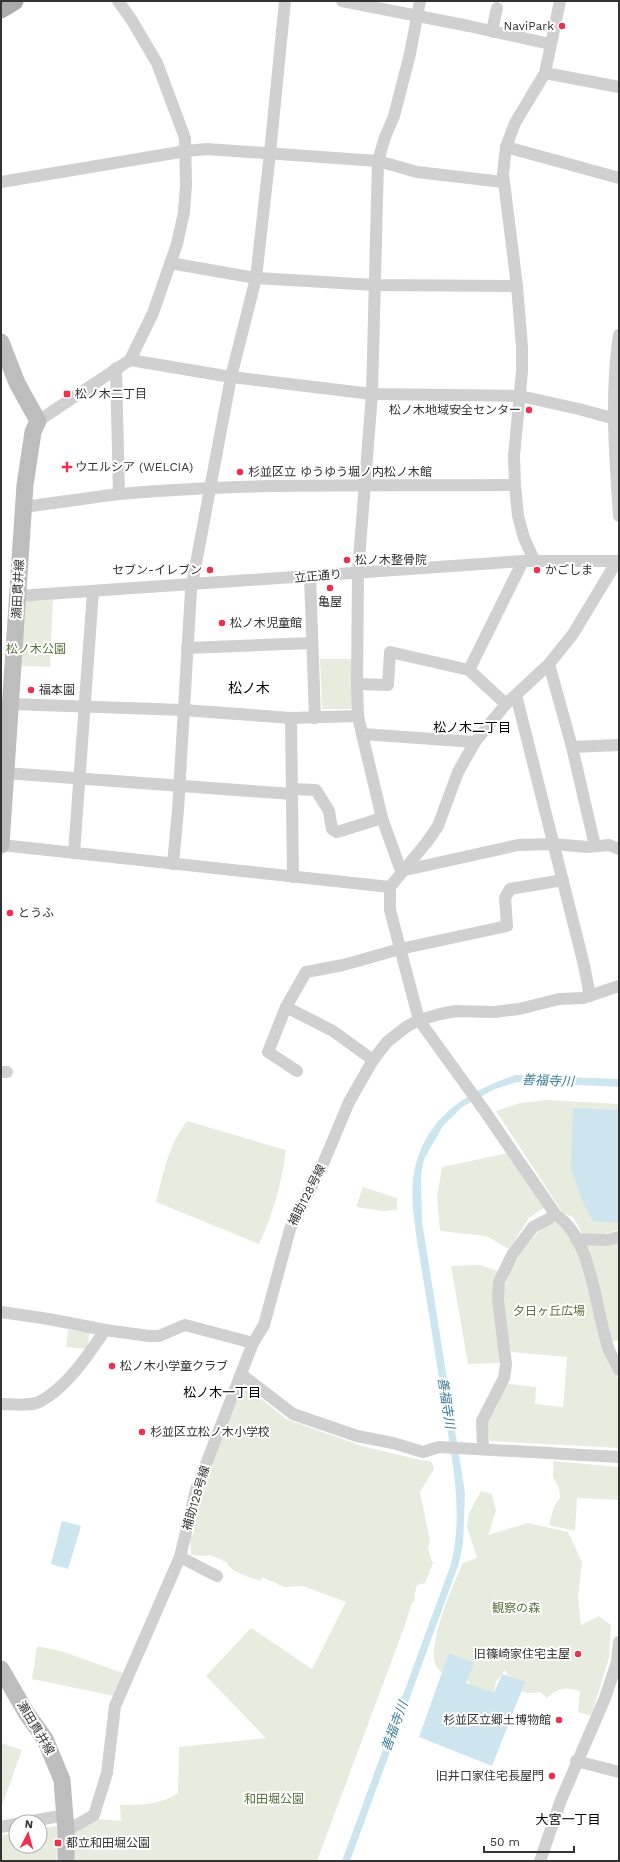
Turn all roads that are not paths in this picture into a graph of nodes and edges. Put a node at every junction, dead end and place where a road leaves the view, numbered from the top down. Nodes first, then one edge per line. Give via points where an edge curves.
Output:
1 (14, 1) edge
2 (118, 1) edge
3 (285, 1) edge
4 (342, 1) edge
5 (420, 1) edge
6 (560, 1) edge
7 (354, 2) edge
8 (497, 8) dead end
9 (1, 9) edge
10 (417, 16) junction
11 (494, 32) junction
12 (550, 44) junction
13 (545, 73) junction
14 (619, 87) edge
15 (506, 147) junction
16 (186, 151) junction
17 (270, 153) junction
18 (378, 161) junction
19 (619, 178) edge
20 (1, 182) edge
21 (503, 182) junction
22 (170, 263) junction
23 (256, 278) junction
24 (374, 285) junction
25 (517, 286) junction
26 (619, 335) edge
27 (1, 342) edge
28 (130, 360) junction
29 (116, 368) junction
30 (231, 377) junction
31 (372, 394) junction
32 (520, 396) junction
33 (616, 419) edge
34 (38, 421) junction
35 (515, 485) junction
36 (364, 486) junction
37 (210, 489) junction
38 (118, 494) junction
39 (23, 507) junction
40 (619, 516) edge
41 (529, 561) junction
42 (618, 561) edge
43 (358, 572) junction
44 (310, 576) junction
45 (193, 584) junction
46 (93, 591) junction
47 (18, 596) junction
48 (312, 643) junction
49 (187, 648) junction
50 (550, 664) junction
51 (469, 670) junction
52 (357, 684) junction
53 (516, 695) junction
54 (11, 704) junction
55 (506, 704) junction
56 (85, 706) junction
57 (184, 710) junction
58 (358, 716) junction
59 (291, 718) junction
60 (315, 718) junction
61 (362, 734) junction
62 (475, 742) junction
63 (619, 745) edge
64 (572, 747) junction
65 (5, 772) junction
66 (80, 778) junction
67 (179, 786) junction
68 (292, 792) junction
69 (382, 818) junction
70 (554, 844) junction
71 (1, 845) edge
72 (595, 846) junction
73 (619, 849) edge
74 (74, 853) junction
75 (173, 864) junction
76 (401, 871) junction
77 (294, 877) junction
78 (563, 880) junction
79 (390, 887) junction
80 (400, 949) junction
81 (619, 986) edge
82 (590, 996) junction
83 (286, 1008) junction
84 (419, 1020) junction
85 (372, 1060) junction
86 (297, 1070) dead end
87 (556, 1215) junction
88 (619, 1237) edge
89 (576, 1238) junction
90 (1, 1312) edge
91 (105, 1330) junction
92 (254, 1343) junction
93 (619, 1369) edge
94 (241, 1374) junction
95 (1, 1404) edge
96 (483, 1448) junction
97 (619, 1457) edge
98 (180, 1557) junction
99 (217, 1576) dead end
100 (619, 1642) edge
101 (1, 1669) edge
102 (576, 1761) junction
103 (619, 1772) edge
104 (48, 1823) edge
105 (66, 1823) junction
106 (66, 1861) edge
107 (540, 1861) edge

1 - 9 main road
2 - 16 street via 157,63 185,138
3 - 17 street
4 - 7 street
5 - 10 street
6 - 12 street
7 - 10 street
8 - 11 street
10 - 11 street
10 - 18 street via 394,116
11 - 12 street
12 - 13 street
13 - 14 street
13 - 15 street via 515,123
15 - 19 street
15 - 21 street
16 - 17 street via 215,149
16 - 20 street
16 - 22 street via 184,212
17 - 18 street
17 - 23 street
18 - 21 street via 417,172
18 - 24 street
21 - 25 street
22 - 23 street
22 - 28 street via 148,326
23 - 24 street
23 - 30 street
24 - 25 street
24 - 31 street
25 - 32 street via 522,347
26 - 33 street via 614,381
27 - 34 main road via 17,383
28 - 29 street
28 - 30 street
29 - 34 street
29 - 38 street
30 - 31 street
30 - 37 street
31 - 32 street
31 - 36 street
32 - 33 street
32 - 35 street via 514,456
33 - 40 street
34 - 39 main road, 瀬田貫井線 via 34,426 27,465
35 - 36 street
35 - 41 street via 518,516
36 - 37 street
36 - 43 street
37 - 38 street
37 - 45 street
38 - 39 street
39 - 47 main road, 瀬田貫井線
41 - 42 street, 立正通り
41 - 43 street, 立正通り
41 - 51 street via 491,623
42 - 50 street via 573,634
43 - 44 street, 立正通り
43 - 52 street
44 - 45 street, 立正通り
44 - 48 street
45 - 46 street, 立正通り
45 - 49 street
46 - 47 street, 立正通り
46 - 56 street
47 - 54 main road, 瀬田貫井線
48 - 49 street
48 - 60 street
49 - 57 street
50 - 53 street
50 - 64 street
51 - 52 street via 390,652 388,685
51 - 55 street
52 - 58 street
53 - 55 street
53 - 70 street
54 - 56 street
54 - 65 main road, 瀬田貫井線
55 - 62 street
56 - 57 street
56 - 66 street
57 - 59 street
57 - 67 street
58 - 60 street
58 - 61 street
59 - 60 street
59 - 68 street
61 - 62 street
61 - 69 street
62 - 76 street via 455,778 438,826
63 - 64 street
64 - 72 street
65 - 66 street
65 - 71 main road, 瀬田貫井線
66 - 67 street
66 - 74 street
67 - 68 street
67 - 75 street
68 - 69 street via 316,790 329,811 332,829 337,832
68 - 77 street
69 - 76 street
70 - 72 street
70 - 76 street via 518,846
70 - 78 street
71 - 74 street
72 - 73 street via 609,845
74 - 75 street
75 - 77 street
76 - 79 street
77 - 79 street
78 - 80 street via 510,889 504,898 508,926
78 - 82 street
79 - 80 street via 390,910
80 - 83 street via 306,972
80 - 84 street
81 - 82 street, 補助128号線
82 - 84 street, 補助128号線 via 558,999 500,1012 456,1012
83 - 85 street via 333,1030
83 - 86 street via 268,1052
84 - 85 street, 補助128号線 via 387,1042
84 - 87 street
85 - 92 street, 補助128号線 via 349,1102 323,1164 290,1228 264,1325
87 - 89 street via 566,1221
87 - 96 street via 533,1227 512,1255 499,1282 498,1300 506,1364 504,1378 482,1421
88 - 89 street via 607,1240
89 - 93 street via 587,1263 609,1350
90 - 91 street
91 - 92 street via 159,1336 185,1326
91 - 95 street via 69,1378 40,1402
92 - 94 street, 補助128号線
94 - 96 street via 293,1414 357,1436 393,1442 423,1452 439,1447
94 - 98 street, 補助128号線 via 196,1490
96 - 97 street
98 - 99 street
98 - 105 street, 補助128号線 via 115,1706 107,1773 94,1815
100 - 102 street via 605,1698
101 - 105 main road, 瀬田貫井線 via 54,1758 62,1780
102 - 103 street
102 - 107 street
104 - 105 street, 補助128号線
105 - 106 main road, 瀬田貫井線

